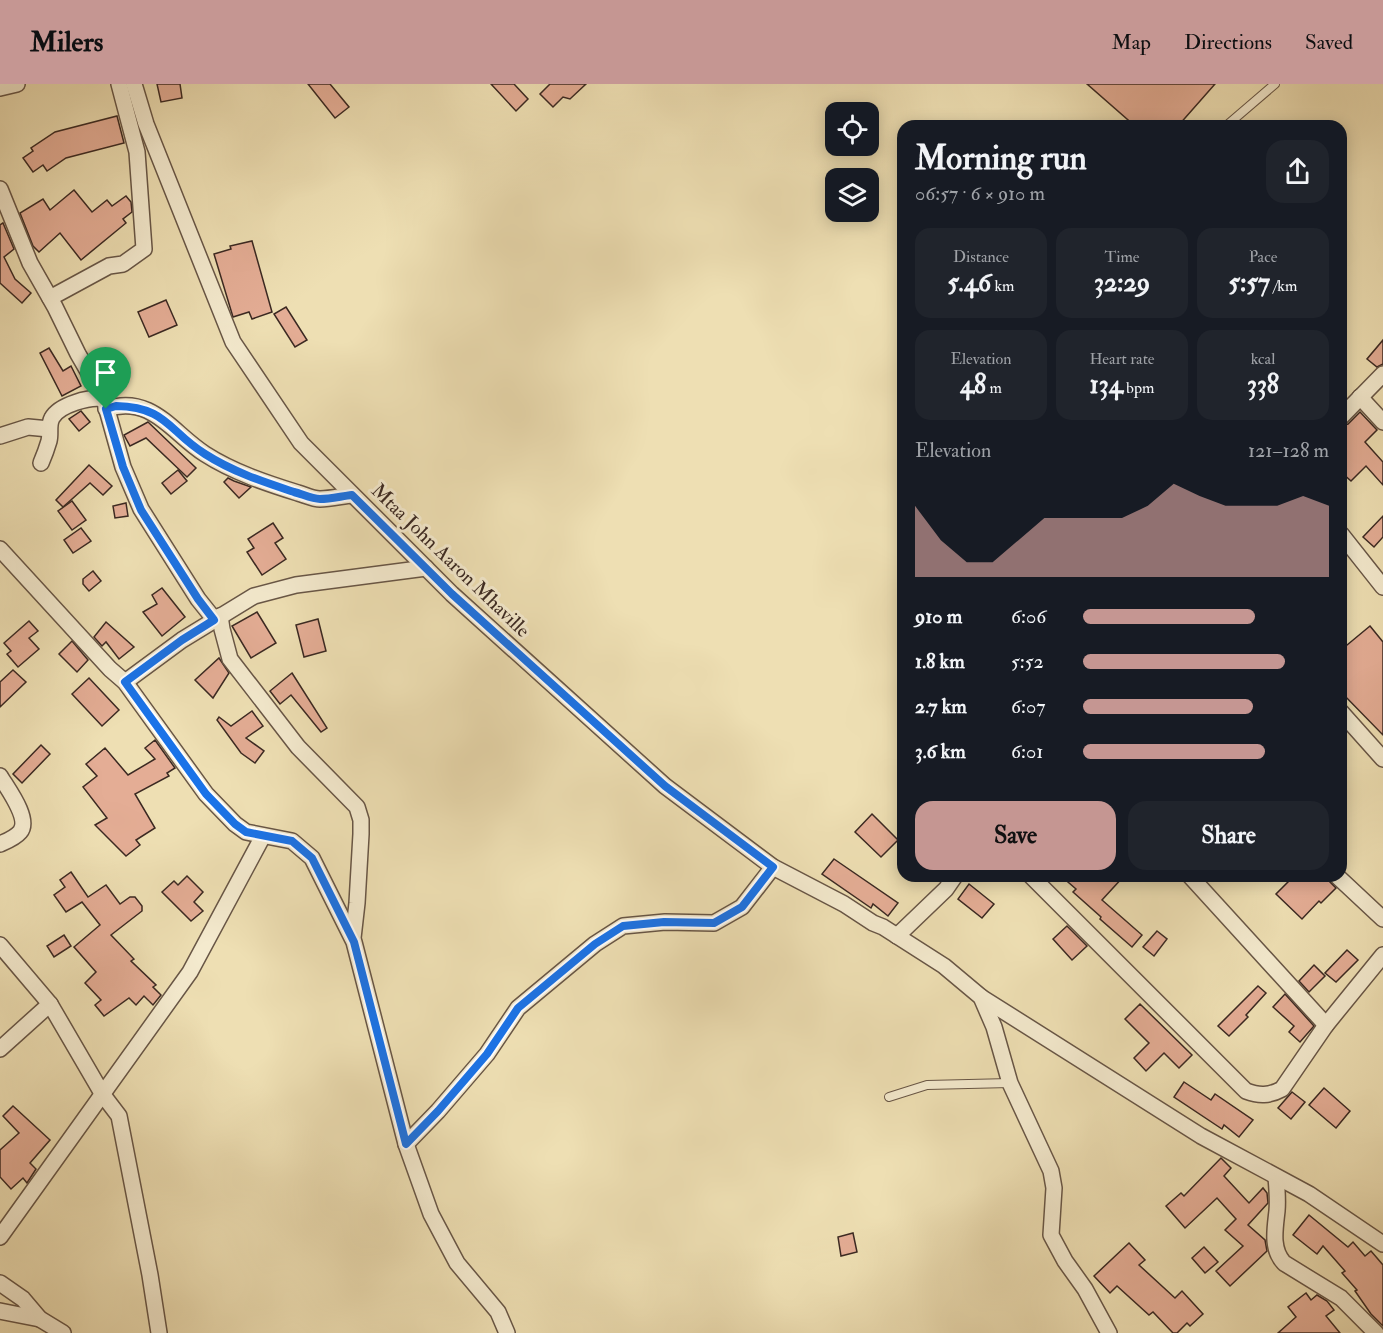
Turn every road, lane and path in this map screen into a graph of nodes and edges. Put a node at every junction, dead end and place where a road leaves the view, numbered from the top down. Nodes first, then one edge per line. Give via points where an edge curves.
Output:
1 (17, 84) edge
2 (119, 84) edge
3 (134, 84) edge
4 (1275, 84) edge
5 (0, 88) edge
6 (1233, 120) edge
7 (0, 189) edge
8 (50, 298) junction
9 (1383, 374) edge
10 (1360, 397) junction
11 (105, 404) junction
12 (1347, 411) edge
13 (1383, 422) edge
14 (49, 429) junction
15 (0, 436) edge
16 (41, 463) dead end
17 (352, 495) junction
18 (1347, 542) edge
19 (0, 549) edge
20 (426, 568) junction
21 (1383, 587) edge
22 (217, 618) junction
23 (125, 682) junction
24 (1347, 719) edge
25 (1383, 759) edge
26 (0, 776) edge
27 (263, 836) junction
28 (0, 844) edge
29 (773, 867) junction
30 (951, 882) edge
31 (1037, 882) edge
32 (1195, 882) edge
33 (1343, 882) edge
34 (1383, 919) edge
35 (897, 936) junction
36 (353, 939) junction
37 (0, 945) edge
38 (1383, 955) edge
39 (981, 997) junction
40 (50, 1004) junction
41 (1326, 1025) junction
42 (0, 1048) edge
43 (1010, 1083) junction
44 (104, 1095) junction
45 (889, 1097) dead end
46 (406, 1144) junction
47 (1276, 1177) junction
48 (0, 1237) edge
49 (1383, 1244) edge
50 (0, 1283) edge
51 (0, 1311) edge
52 (40, 1319) junction
53 (63, 1333) edge
54 (159, 1333) edge
55 (507, 1333) edge
56 (1108, 1333) edge
57 (1376, 1333) edge

1 - 5 street
2 - 8 street via 137,152 144,249 123,264 109,266
3 - 17 street, Mtaa John Aaron Mhaville via 146,124 233,342 301,443
4 - 6 lane
7 - 8 street via 30,263
8 - 11 street
9 - 10 street
10 - 12 street
10 - 13 street
11 - 14 street via 83,400 57,411
11 - 17 street via 153,412 206,455 257,480 318,499
11 - 22 street via 123,467 141,510 198,599
14 - 15 street via 28,427
14 - 16 street via 50,438
17 - 20 street, Mtaa John Aaron Mhaville
18 - 21 street
19 - 23 street
20 - 22 street via 296,585 254,596
20 - 29 street, Mtaa John Aaron Mhaville via 665,786
22 - 23 street
22 - 36 street via 230,658 298,747 357,807 361,834
23 - 27 street via 206,794 235,824 246,832
24 - 25 street
26 - 28 street via 22,813 23,825 21,831
27 - 36 street via 292,841 312,858
27 - 44 street via 190,972
29 - 35 street, Mtaa John Aaron Mhaville
29 - 46 street via 742,907 714,923 623,926 595,944 518,1008 487,1054
30 - 35 street
31 - 41 street via 1246,1091 1264,1095 1282,1089
32 - 41 street
33 - 34 street
35 - 39 street, Mtaa John Aaron Mhaville via 944,966
36 - 46 street
37 - 40 street
38 - 41 street
39 - 43 street
39 - 47 street, Mtaa John Aaron Mhaville via 1201,1137
40 - 42 street
40 - 44 street
43 - 45 lane via 927,1085
43 - 56 street via 1051,1171 1054,1188 1050,1227 1054,1242
44 - 48 street
44 - 54 street via 119,1116
46 - 55 street via 431,1214 457,1263 498,1312
47 - 49 street, Mtaa John Aaron Mhaville via 1309,1194
47 - 57 street via 1275,1238 1279,1257 1341,1298
50 - 52 street via 23,1299
51 - 52 street
52 - 53 street

